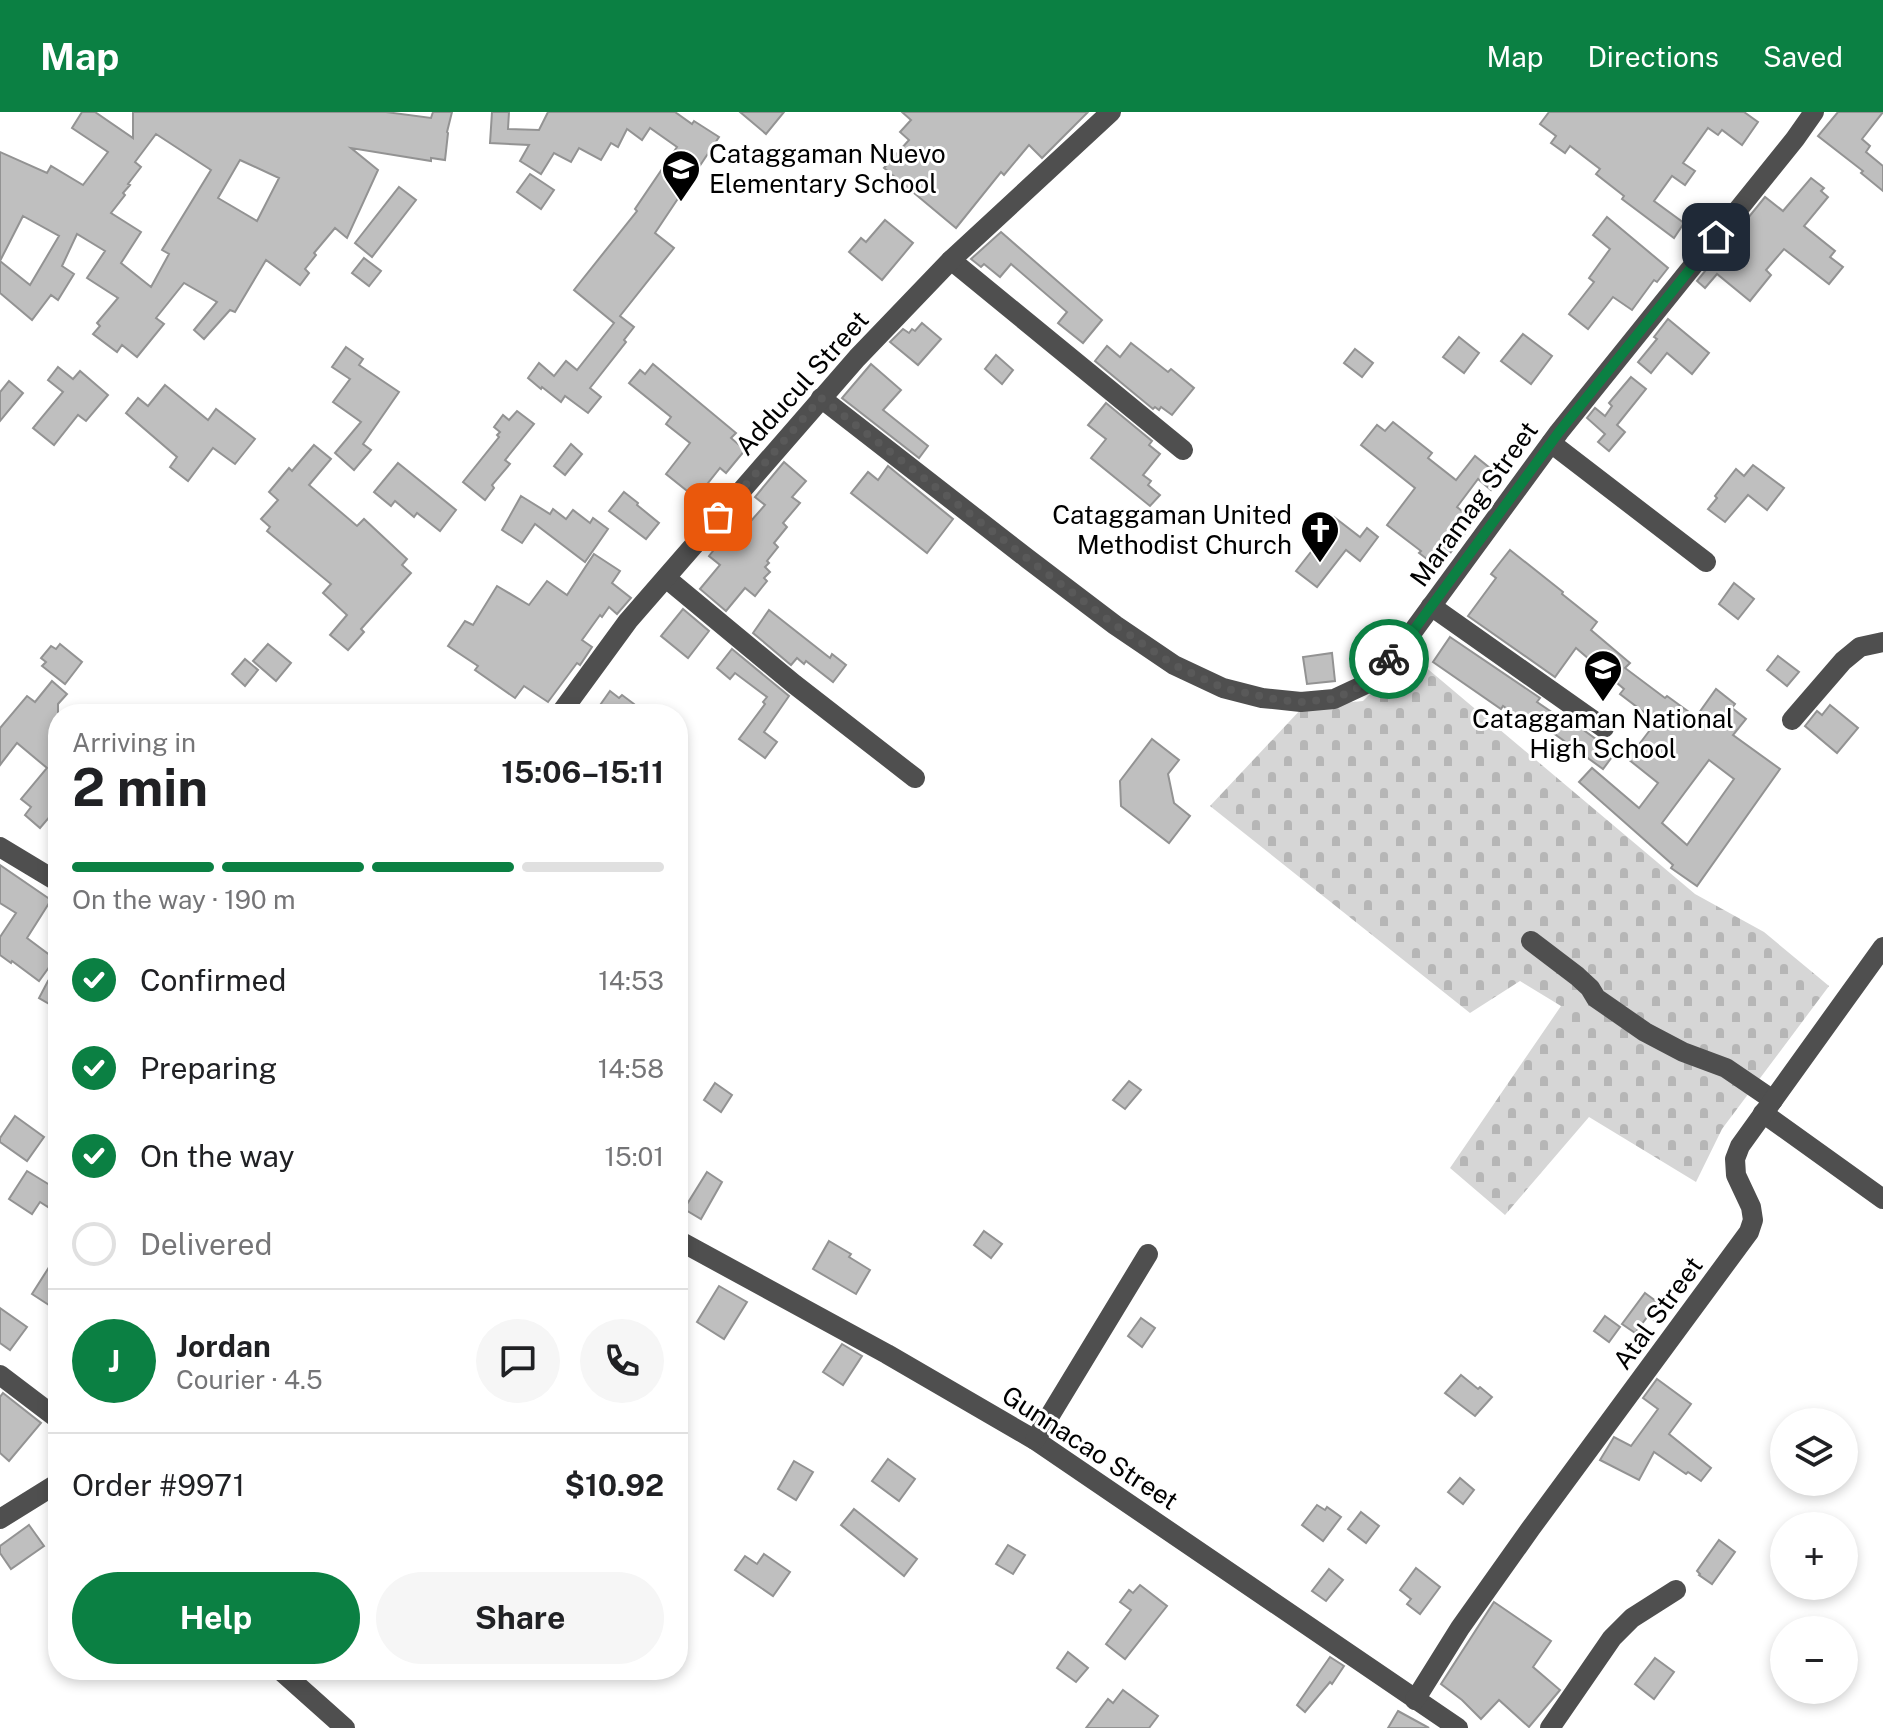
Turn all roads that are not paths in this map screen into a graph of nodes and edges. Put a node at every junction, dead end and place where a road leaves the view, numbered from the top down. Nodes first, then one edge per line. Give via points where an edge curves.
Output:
1 (1111, 112) edge
2 (1814, 112) edge
3 (951, 260) junction
4 (821, 398) junction
5 (1551, 443) junction
6 (1183, 450) dead end
7 (1706, 562) dead end
8 (666, 578) junction
9 (1431, 606) junction
10 (1883, 642) edge
11 (567, 704) edge
12 (1792, 720) dead end
13 (1604, 728) dead end
14 (915, 778) dead end
15 (1, 850) edge
16 (48, 876) edge
17 (1531, 941) dead end
18 (1883, 947) edge
19 (1768, 1106) junction
20 (1883, 1199) edge
21 (688, 1245) edge
22 (1148, 1254) dead end
23 (0, 1375) edge
24 (48, 1411) edge
25 (1035, 1440) junction
26 (48, 1489) edge
27 (0, 1519) edge
28 (1676, 1590) dead end
29 (291, 1680) edge
30 (1415, 1700) junction
31 (345, 1728) edge
32 (1458, 1728) edge
33 (1550, 1728) edge

1 - 3 street, Adducul Street
2 - 5 street, Maramag Street
3 - 4 street, Adducul Street
3 - 6 street
4 - 8 street, Adducul Street
4 - 9 street, Maramag Street via 1115,625 1174,665 1223,688 1301,702 1334,699 1364,685
5 - 7 street
5 - 9 street, Maramag Street
8 - 11 street, Adducul Street
8 - 14 street
9 - 13 street
10 - 12 street via 1860,647 1843,661
15 - 16 street
17 - 19 street via 1577,976 1596,998 1645,1032 1726,1068
18 - 19 street, Atal Street
19 - 20 street
19 - 30 street, Atal Street via 1735,1159 1736,1175 1751,1207 1749,1232 1531,1528
21 - 25 street, Gunnacao Street
22 - 25 street
23 - 24 street
25 - 30 street, Gunnacao Street
26 - 27 street
28 - 33 street via 1612,1638
29 - 31 street
30 - 32 street, Gunnacao Street

